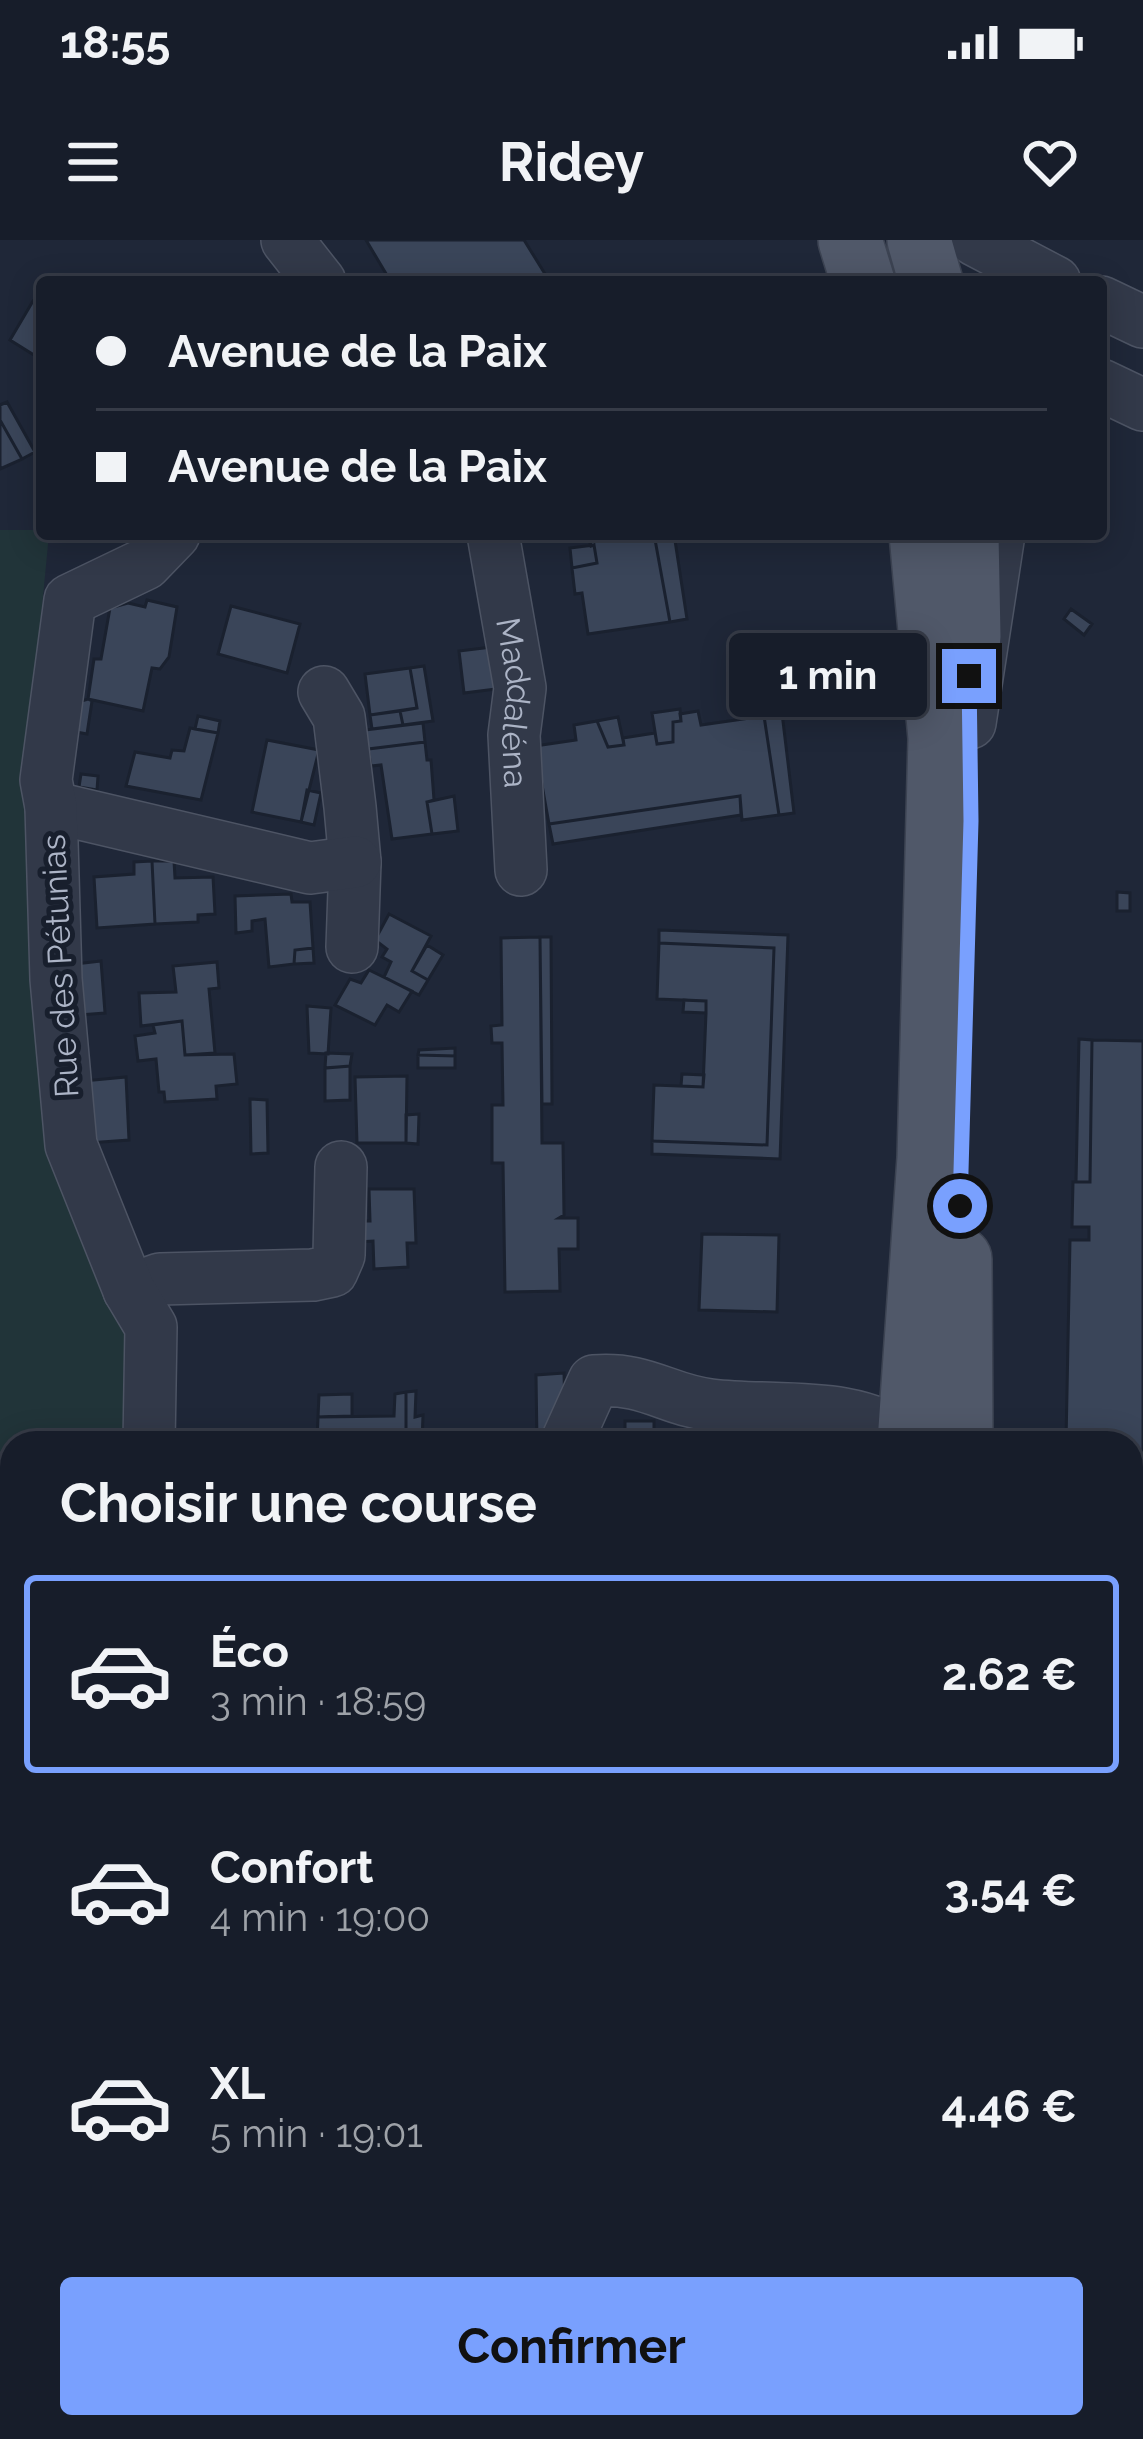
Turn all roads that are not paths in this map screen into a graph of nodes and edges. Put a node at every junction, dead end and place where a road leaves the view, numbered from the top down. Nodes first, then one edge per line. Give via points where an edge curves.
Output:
1 (287, 240) edge
2 (850, 240) edge
3 (870, 240) edge
4 (919, 240) edge
5 (975, 240) edge
6 (1057, 240) edge
7 (315, 276) edge
8 (861, 276) edge
9 (891, 276) edge
10 (930, 276) edge
11 (1044, 276) edge
12 (1055, 276) edge
13 (1107, 305) edge
14 (1143, 322) edge
15 (1107, 388) edge
16 (1143, 405) edge
17 (1143, 421) edge
18 (1107, 429) edge
19 (168, 540) edge
20 (494, 540) edge
21 (921, 540) edge
22 (967, 540) edge
23 (998, 540) edge
24 (324, 692) dead end
25 (970, 723) junction
26 (51, 807) junction
27 (355, 862) junction
28 (521, 871) dead end
29 (352, 947) dead end
30 (341, 1167) dead end
31 (129, 1290) junction
32 (799, 1427) edge
33 (149, 1431) edge
34 (571, 1431) edge
35 (902, 1431) edge
36 (926, 1431) edge
37 (927, 1431) edge

1 - 7 street
2 - 8 main road
3 - 9 street
4 - 10 main road
5 - 11 street
6 - 12 street
13 - 14 street
15 - 16 street
17 - 18 street
19 - 26 street, Rue des Pétunias via 145,564 70,600 46,780
20 - 28 street, Maddaléna via 520,688 514,735
21 - 36 main road via 940,738
22 - 25 main road
23 - 25 street
24 - 27 street via 339,717
25 - 37 main road via 959,1159
26 - 27 street via 310,868
26 - 31 street, Rue des Pétunias via 71,1145
27 - 29 street
30 - 31 street via 332,1271 160,1280
31 - 33 street, Rue des Pétunias via 151,1328
32 - 34 street via 626,1379 594,1381
32 - 35 street via 873,1418

